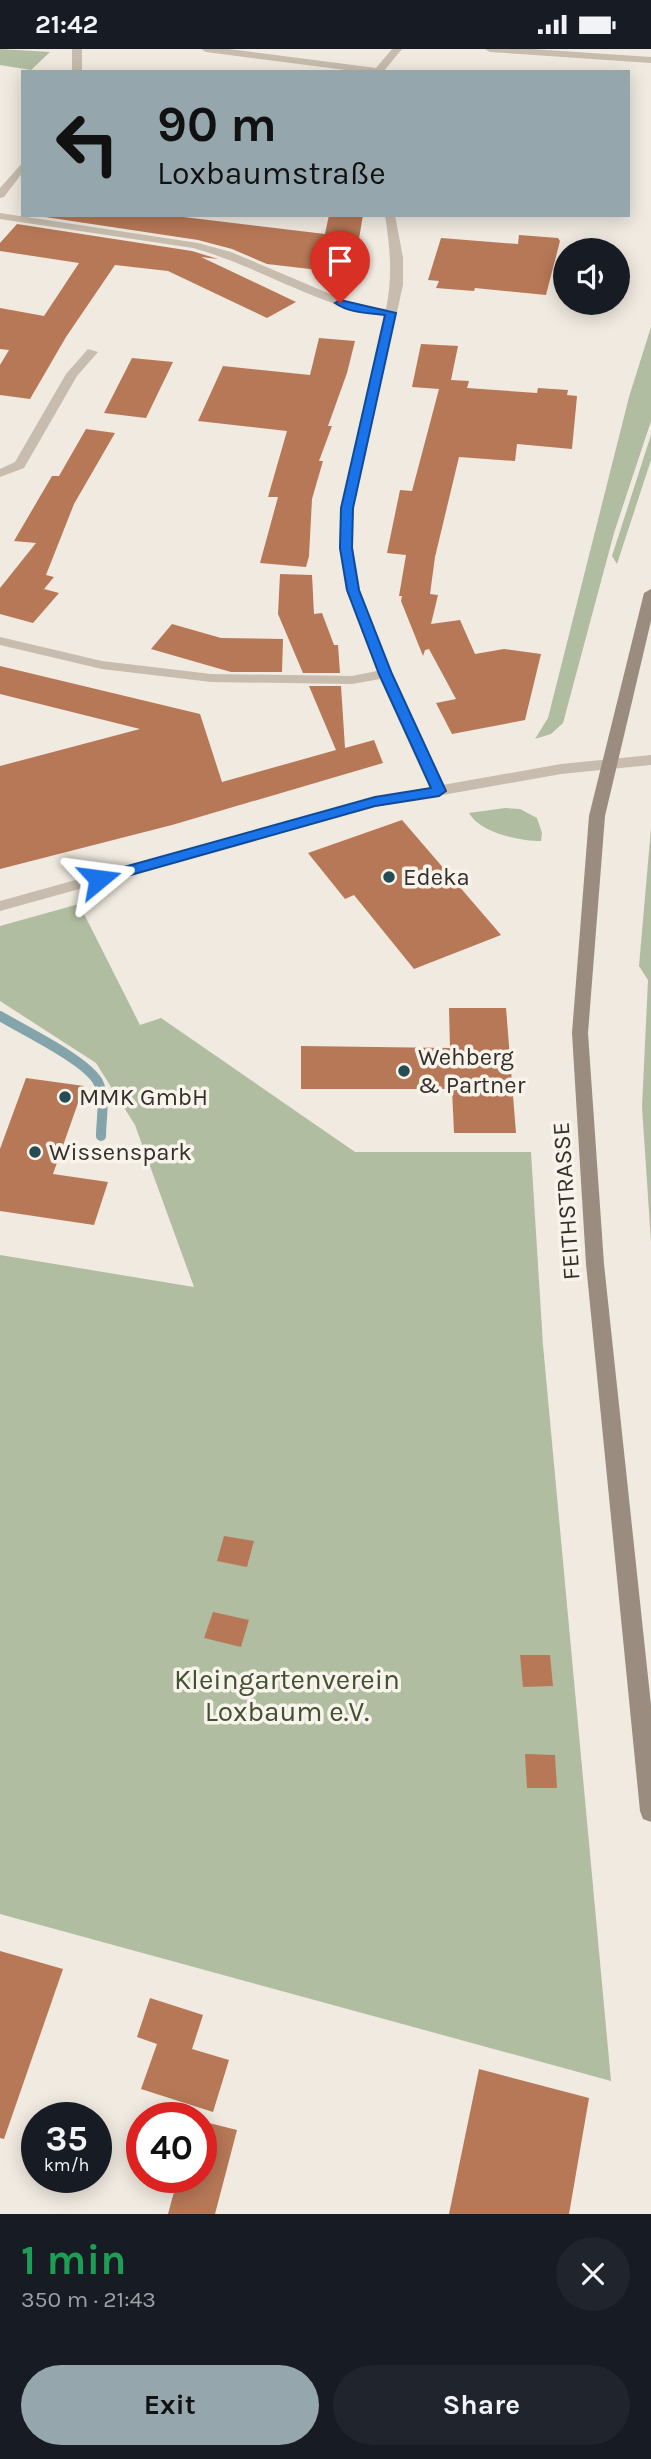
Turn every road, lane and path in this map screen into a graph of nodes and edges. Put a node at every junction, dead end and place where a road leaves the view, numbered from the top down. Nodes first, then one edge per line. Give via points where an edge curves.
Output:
1 (77, 49) edge
2 (206, 49) edge
3 (397, 49) edge
4 (490, 49) edge
5 (651, 60) edge
6 (78, 70) edge
7 (370, 70) edge
8 (379, 70) edge
9 (21, 168) edge
10 (0, 195) edge
11 (0, 216) edge
12 (390, 217) edge
13 (391, 313) junction
14 (92, 352) dead end
15 (0, 473) edge
16 (651, 593) edge
17 (0, 641) edge
18 (386, 674) junction
19 (651, 760) edge
20 (610, 762) junction
21 (439, 791) junction
22 (0, 906) edge
23 (651, 1811) edge

1 - 6 street
2 - 7 street
3 - 8 street
4 - 5 street
9 - 10 street
11 - 13 street via 194,245 227,254 354,308
12 - 13 street via 397,258
13 - 18 street via 347,508 346,535 353,590
14 - 15 street via 72,374 20,465
16 - 20 main road, FEITHSTRASSE
17 - 18 street via 102,666 198,677 352,680
18 - 21 street
19 - 20 street
20 - 21 street
20 - 23 main road, FEITHSTRASSE via 597,817 580,1033 595,1264
21 - 22 street via 375,802

